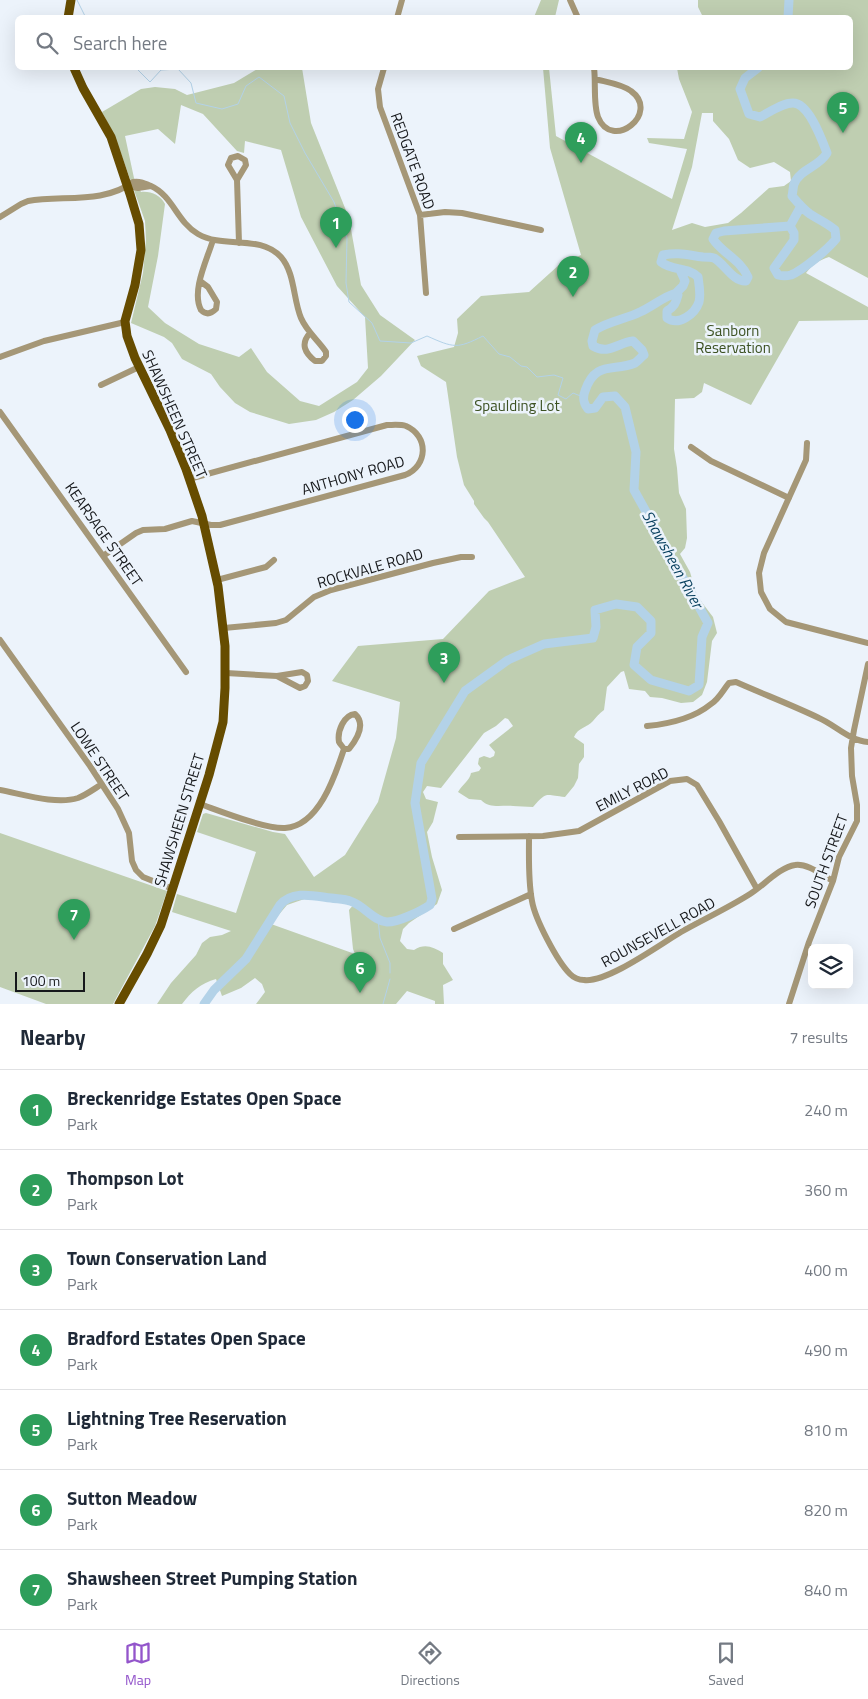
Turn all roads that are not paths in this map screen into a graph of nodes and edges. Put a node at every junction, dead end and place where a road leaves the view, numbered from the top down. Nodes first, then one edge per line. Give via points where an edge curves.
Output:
1 (70, 0) edge
2 (402, 0) edge
3 (570, 0) edge
4 (68, 15) edge
5 (398, 15) edge
6 (577, 15) edge
7 (75, 70) edge
8 (383, 70) edge
9 (594, 70) edge
10 (595, 78) junction
11 (237, 180) dead end
12 (128, 186) junction
13 (0, 215) edge
14 (420, 215) junction
15 (541, 230) dead end
16 (213, 240) junction
17 (239, 243) junction
18 (200, 281) junction
19 (426, 294) dead end
20 (125, 322) junction
21 (310, 334) dead end
22 (0, 357) edge
23 (139, 367) junction
24 (101, 384) dead end
25 (0, 412) edge
26 (807, 443) dead end
27 (691, 447) dead end
28 (189, 479) junction
29 (790, 498) junction
30 (204, 524) junction
31 (103, 556) junction
32 (472, 557) dead end
33 (274, 560) dead end
34 (217, 580) junction
35 (224, 628) junction
36 (0, 640) edge
37 (868, 643) edge
38 (868, 664) edge
39 (186, 672) dead end
40 (226, 673) junction
41 (277, 676) dead end
42 (647, 726) dead end
43 (852, 738) junction
44 (868, 742) edge
45 (344, 749) junction
46 (102, 784) junction
47 (0, 790) edge
48 (200, 804) junction
49 (529, 836) junction
50 (460, 838) dead end
51 (832, 881) junction
52 (172, 889) junction
53 (757, 889) junction
54 (531, 894) junction
55 (454, 929) dead end
56 (119, 1004) edge
57 (789, 1004) edge

1 - 4 main road
2 - 5 street
3 - 6 street
7 - 12 main road, SHAWSHEEN STREET via 110,137
8 - 14 street, REDGATE ROAD via 378,89 380,107
9 - 10 street
10 - 10 street via 596,111 600,121 615,130 631,126 640,111 635,95
11 - 17 street
12 - 13 street via 97,196 28,201
12 - 16 street via 136,181 159,189 189,227
12 - 20 main road, SHAWSHEEN STREET via 139,224 141,250
14 - 15 street via 462,213
14 - 19 street, REDGATE ROAD
16 - 17 street
16 - 18 street
17 - 21 street via 263,246 282,259
18 - 18 street via 199,307 211,313 217,302
20 - 22 street via 44,341
20 - 23 main road, SHAWSHEEN STREET
23 - 24 street
23 - 28 main road, SHAWSHEEN STREET
25 - 31 street, KEARSAGE STREET
26 - 29 street via 806,460
27 - 29 street via 711,461
28 - 30 main road, SHAWSHEEN STREET
28 - 30 street, ANTHONY ROAD via 387,425 404,426 417,433 420,439 422,459 410,473 220,525
29 - 37 street via 761,560 759,585 763,598 773,612 789,623
30 - 31 street, ANTHONY ROAD via 197,521 165,529 143,530
30 - 34 main road, SHAWSHEEN STREET
31 - 39 street, KEARSAGE STREET
32 - 35 street, ROCKVALE ROAD via 433,563 332,590 314,597 286,620 276,623
33 - 34 street via 266,567
34 - 35 main road, SHAWSHEEN STREET
35 - 40 main road, SHAWSHEEN STREET
36 - 46 street, LOWE STREET
38 - 43 street, SOUTH STREET
40 - 41 street
40 - 48 main road, SHAWSHEEN STREET via 223,722
42 - 43 street via 694,714 713,704 730,683 736,682 821,719
43 - 44 street
43 - 51 street, SOUTH STREET via 851,768 857,821
45 - 45 street via 349,749 354,743 361,725 355,714 344,720 341,729 339,741
45 - 48 street via 323,798 306,819 294,826 276,827
46 - 47 street via 82,796 65,800
46 - 52 street, LOWE STREET via 127,828 136,870
48 - 52 main road, SHAWSHEEN STREET
49 - 50 street, EMILY ROAD
49 - 53 street, EMILY ROAD via 579,831 670,781 687,779 697,785
49 - 54 street, ROUNSEVELL ROAD
51 - 53 street, ROUNSEVELL ROAD via 807,867 796,865 781,871
51 - 57 street, SOUTH STREET
52 - 56 main road, SHAWSHEEN STREET via 154,942
53 - 54 street, ROUNSEVELL ROAD via 608,975 588,981 575,978 563,965 535,913
54 - 55 street

